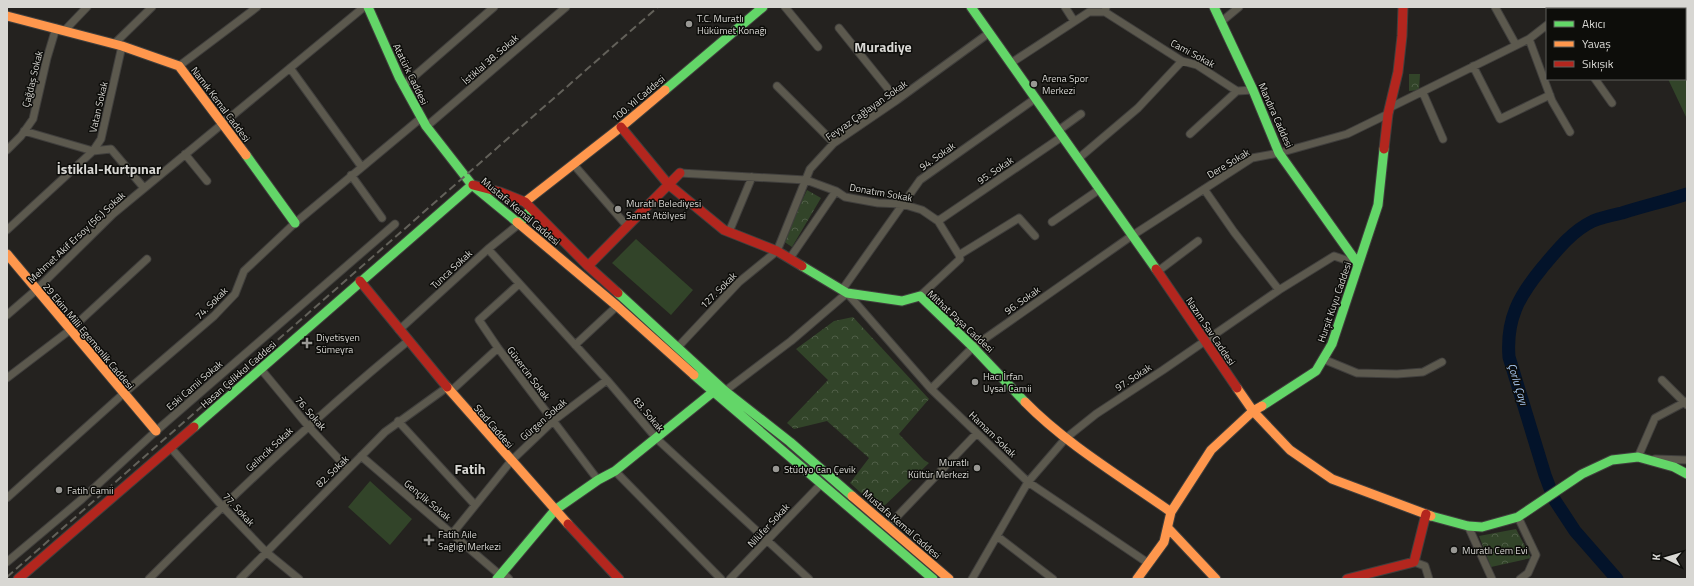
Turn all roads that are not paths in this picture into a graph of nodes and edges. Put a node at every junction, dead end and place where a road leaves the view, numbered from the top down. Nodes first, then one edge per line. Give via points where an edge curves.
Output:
1 (87, 7) edge
2 (152, 7) edge
3 (257, 7) edge
4 (364, 7) edge
5 (368, 7) edge
6 (494, 7) edge
7 (566, 7) edge
8 (763, 7) edge
9 (785, 7) edge
10 (970, 7) edge
11 (1065, 7) edge
12 (1214, 7) edge
13 (1239, 7) edge
14 (1398, 7) edge
15 (1495, 7) edge
16 (1106, 9) edge
17 (1403, 12) edge
18 (7, 16) edge
19 (1074, 21) junction
20 (1221, 22) junction
21 (1546, 26) edge
22 (839, 28) dead end
23 (61, 29) junction
24 (990, 33) junction
25 (1529, 39) junction
26 (118, 45) junction
27 (1516, 45) junction
28 (818, 47) dead end
29 (1182, 61) junction
30 (1011, 63) junction
31 (179, 66) junction
32 (1473, 66) junction
33 (290, 68) junction
34 (1596, 80) edge
35 (402, 86) junction
36 (777, 86) dead end
37 (1252, 90) junction
38 (1237, 91) junction
39 (1423, 93) junction
40 (1550, 95) junction
41 (1036, 98) junction
42 (897, 100) junction
43 (1612, 103) dead end
44 (1389, 111) junction
45 (1081, 114) dead end
46 (421, 118) junction
47 (222, 122) junction
48 (428, 126) junction
49 (621, 127) junction
50 (24, 131) junction
51 (1570, 132) dead end
52 (1061, 133) junction
53 (1190, 134) dead end
54 (1443, 139) dead end
55 (834, 143) junction
56 (7, 150) edge
57 (93, 151) junction
58 (1279, 153) junction
59 (185, 154) junction
60 (1079, 158) junction
61 (574, 165) junction
62 (361, 166) junction
63 (680, 173) joint
64 (350, 175) junction
65 (752, 177) junction
66 (806, 180) junction
67 (207, 182) dead end
68 (668, 184) junction
69 (472, 185) junction
70 (144, 188) junction
71 (1100, 189) junction
72 (1204, 189) junction
73 (836, 191) junction
74 (514, 196) junction
75 (902, 204) junction
76 (528, 205) junction
77 (502, 210) junction
78 (382, 218) dead end
79 (938, 221) junction
80 (1052, 222) dead end
81 (295, 223) junction
82 (395, 224) dead end
83 (519, 224) junction
84 (627, 226) junction
85 (7, 230) edge
86 (729, 232) junction
87 (1133, 235) junction
88 (1035, 236) dead end
89 (1198, 241) dead end
90 (488, 249) junction
91 (777, 251) junction
92 (7, 254) edge
93 (959, 257) junction
94 (790, 258) junction
95 (148, 259) dead end
96 (1358, 264) junction
97 (588, 266) junction
98 (1158, 272) junction
99 (360, 281) junction
100 (520, 284) junction
101 (36, 290) junction
102 (1279, 290) junction
103 (844, 291) junction
104 (920, 296) junction
105 (617, 306) junction
106 (7, 315) edge
107 (70, 330) junction
108 (399, 330) junction
109 (408, 341) junction
110 (1204, 341) junction
111 (575, 345) junction
112 (974, 346) junction
113 (498, 348) junction
114 (677, 348) junction
115 (1323, 359) junction
116 (1442, 362) dead end
117 (260, 368) junction
118 (7, 378) edge
119 (607, 380) junction
120 (1662, 380) dead end
121 (931, 389) junction
122 (448, 390) junction
123 (725, 391) junction
124 (713, 392) junction
125 (123, 394) junction
126 (1686, 403) edge
127 (1253, 411) junction
128 (398, 421) junction
129 (553, 421) junction
130 (308, 426) junction
131 (156, 431) junction
132 (977, 433) junction
133 (1066, 438) junction
134 (657, 439) junction
135 (790, 442) junction
136 (170, 447) junction
137 (781, 450) junction
138 (361, 456) junction
139 (1642, 458) junction
140 (1687, 460) edge
141 (511, 461) junction
142 (348, 469) junction
143 (616, 471) junction
144 (1687, 474) edge
145 (598, 480) junction
146 (1028, 482) junction
147 (821, 484) junction
148 (841, 486) junction
149 (834, 495) junction
150 (7, 498) edge
151 (476, 505) junction
152 (222, 506) junction
153 (555, 510) junction
154 (1171, 512) junction
155 (1426, 514) junction
156 (1518, 517) junction
157 (888, 526) junction
158 (1468, 526) junction
159 (1168, 528) junction
160 (452, 534) junction
161 (997, 536) junction
162 (767, 541) junction
163 (266, 552) junction
164 (7, 562) edge
165 (1414, 562) junction
166 (1148, 563) junction
167 (500, 575) edge
168 (1369, 576) edge
169 (932, 578) edge
170 (18, 579) edge
171 (149, 579) edge
172 (240, 579) edge
173 (299, 579) edge
174 (510, 579) edge
175 (619, 579) edge
176 (722, 579) edge
177 (730, 579) edge
178 (809, 579) edge
179 (949, 579) edge
180 (972, 579) edge
181 (1053, 579) edge
182 (1137, 579) edge
183 (1216, 579) edge
184 (1347, 579) edge
185 (1429, 579) edge
186 (1492, 579) edge
187 (1520, 579) edge

1 - 23 street
2 - 26 street
3 - 31 street
4 - 33 street, Mehmet Akif Ersoy (56.) Sokak
5 - 35 street, Atatürk Caddesi
6 - 35 street
7 - 48 street, İstiklal 38. Sokak
8 - 49 street, 100. Yıl Caddesi
9 - 28 street
10 - 24 street, Nazım Sav Caddesi
11 - 19 street
12 - 20 street, Mandıra Caddesi
13 - 20 street
14 - 17 street
15 - 27 street
16 - 19 street via 1089,12
16 - 29 street, Cami Sokak
17 - 44 street, Hurşit Kuyu Caddesi via 1398,72
18 - 23 street, Namık Kemal Caddesi
19 - 30 street
20 - 37 street, Mandıra Caddesi
21 - 25 street, Dere Sokak
22 - 42 street
23 - 26 street, Namık Kemal Caddesi
23 - 50 street, Çağdaş Sokak via 47,58 32,118
24 - 30 street, Nazım Sav Caddesi
24 - 42 street, Feyyaz Çağlayan Sokak
25 - 27 street, Dere Sokak
25 - 40 street
26 - 31 street, Namık Kemal Caddesi
26 - 57 street, Vatan Sokak via 100,140
27 - 32 street, Dere Sokak
29 - 38 street, Cami Sokak via 1197,65
29 - 60 street via 1138,108
30 - 41 street, Nazım Sav Caddesi
31 - 47 street, Namık Kemal Caddesi
32 - 39 street, Dere Sokak
32 - 40 street via 1500,119
33 - 47 street, Mehmet Akif Ersoy (56.) Sokak
33 - 62 street
34 - 43 street
35 - 46 street, Atatürk Caddesi
36 - 55 street
37 - 38 street
37 - 58 street, Mandıra Caddesi
38 - 53 street
39 - 44 street, Dere Sokak
39 - 54 street
40 - 51 street
41 - 52 street, Nazım Sav Caddesi
41 - 75 street, 94. Sokak via 920,180
42 - 55 street, Feyyaz Çağlayan Sokak
44 - 58 street, Dere Sokak via 1347,134
44 - 96 street, Hurşit Kuyu Caddesi via 1378,205
45 - 52 street, 95. Sokak
46 - 48 street, Atatürk Caddesi
46 - 62 street, 74. Sokak
47 - 59 street, Mehmet Akif Ersoy (56.) Sokak
47 - 81 street, Namık Kemal Caddesi
48 - 69 street, Atatürk Caddesi
49 - 61 street, 100. Yıl Caddesi
49 - 68 street, Mithat Paşa Caddesi
50 - 56 street, Çağdaş Sokak
50 - 57 street
52 - 60 street, Nazım Sav Caddesi
52 - 79 street, 95. Sokak
55 - 66 street, Feyyaz Çağlayan Sokak via 810,169
57 - 70 street via 111,150
57 - 85 street, Vatan Sokak
58 - 72 street, Dere Sokak via 1252,158
58 - 96 street, Mandıra Caddesi
59 - 67 street
59 - 70 street, Mehmet Akif Ersoy (56.) Sokak
60 - 71 street, Nazım Sav Caddesi
61 - 76 street, 100. Yıl Caddesi
61 - 84 street
62 - 64 street, 74. Sokak
63 - 65 street, Donatım Sokak
63 - 68 street
64 - 78 street
64 - 81 street, 74. Sokak
65 - 66 street, Donatım Sokak
65 - 86 street
66 - 73 street, Donatım Sokak
66 - 91 street, Feyyaz Çağlayan Sokak
68 - 84 street
68 - 86 street, Mithat Paşa Caddesi via 710,220
69 - 74 street, Mustafa Kemal Caddesi
69 - 77 street, Mustafa Kemal Caddesi
69 - 99 street, Hasan Çelikkol Caddesi
70 - 101 street, Mehmet Akif Ersoy (56.) Sokak via 113,214
71 - 80 street
71 - 87 street, Nazım Sav Caddesi
72 - 87 street, Dere Sokak
72 - 102 street
73 - 75 street, Donatım Sokak via 845,196 878,203
73 - 94 street
74 - 76 street, Mustafa Kemal Caddesi
74 - 77 street via 506,202
75 - 79 street, Donatım Sokak via 922,210
75 - 103 street, 94. Sokak
76 - 83 street, 100. Yıl Caddesi via 526,218
76 - 97 street, Mustafa Kemal Caddesi
77 - 83 street, Mustafa Kemal Caddesi
79 - 93 street, Donatım Sokak
81 - 125 street, 74. Sokak via 244,271 235,294 214,316
82 - 131 street, Eski Camii Sokak
83 - 90 street, Tunca Sokak
83 - 105 street, Mustafa Kemal Caddesi
84 - 97 street
86 - 91 street, Mithat Paşa Caddesi
87 - 98 street, Nazım Sav Caddesi
87 - 112 street, 96. Sokak
88 - 93 street via 1019,218
89 - 98 street
90 - 100 street, 83. Sokak
90 - 108 street, Tunca Sokak
91 - 94 street, Mithat Paşa Caddesi
91 - 114 street, 127. Sokak via 739,282
92 - 101 street, 29 Ekim Milli Egemenlik Caddesi
93 - 104 street
94 - 103 street, Mithat Paşa Caddesi
95 - 107 street
96 - 102 street, 97. Sokak via 1334,256
96 - 115 street, Hurşit Kuyu Caddesi via 1332,344
97 - 114 street, Mustafa Kemal Caddesi
98 - 110 street, Nazım Sav Caddesi
99 - 108 street, Stad Caddesi
99 - 117 street, Hasan Çelikkol Caddesi
100 - 111 street, 83. Sokak
100 - 113 street, Güvercin Sokak via 478,320
101 - 106 street, Mehmet Akif Ersoy (56.) Sokak
101 - 107 street, 29 Ekim Milli Egemenlik Caddesi
102 - 110 street, 97. Sokak
103 - 104 street, Mithat Paşa Caddesi via 902,301
103 - 121 street, Hamam Sokak
103 - 123 street, 94. Sokak via 792,341
104 - 112 street, Mithat Paşa Caddesi
105 - 111 street
105 - 124 street, Mustafa Kemal Caddesi
107 - 118 street
107 - 125 street, 29 Ekim Milli Egemenlik Caddesi
108 - 109 street, Stad Caddesi
109 - 122 street, Stad Caddesi
109 - 130 street, Gelincik Sokak
110 - 127 street, Nazım Sav Caddesi
110 - 133 street, 97. Sokak via 1096,414
111 - 119 street, 83. Sokak
112 - 121 street, 96. Sokak
112 - 133 street, Mithat Paşa Caddesi via 1038,414
113 - 122 street, 82. Sokak
113 - 129 street, Güvercin Sokak
114 - 123 street, Mustafa Kemal Caddesi
115 - 116 street via 1357,374 1423,372
115 - 127 street, Hurşit Kuyu Caddesi via 1316,371
117 - 130 street, 76. Sokak
117 - 136 street, Hasan Çelikkol Caddesi
119 - 129 street, Gürgen Sokak
119 - 134 street, 83. Sokak
120 - 126 street
121 - 132 street, Hamam Sokak
122 - 128 street, 82. Sokak
122 - 141 street, Stad Caddesi
123 - 124 street
123 - 135 street, Mustafa Kemal Caddesi
124 - 134 street
124 - 137 street, Mustafa Kemal Caddesi
125 - 131 street, 29 Ekim Milli Egemenlik Caddesi
125 - 150 street, 74. Sokak
126 - 139 street via 1655,418
127 - 154 street, Hurşit Kuyu Caddesi via 1211,450
127 - 155 street, Nazım Sav Caddesi via 1290,450 1332,480
128 - 138 street, 82. Sokak
128 - 151 street
129 - 141 street, Gürgen Sokak
129 - 145 street, Güvercin Sokak
130 - 142 street, 76. Sokak
130 - 152 street, Gelincik Sokak
131 - 164 street, Eski Camii Sokak via 82,499
132 - 146 street, Hamam Sokak
132 - 157 street
133 - 146 street, 97. Sokak
133 - 154 street, Mithat Paşa Caddesi
134 - 143 street
134 - 162 street, 83. Sokak
135 - 137 street
135 - 148 street, Mustafa Kemal Caddesi
136 - 152 street, 77. Sokak
136 - 170 street, Hasan Çelikkol Caddesi
137 - 147 street, Mustafa Kemal Caddesi
138 - 142 street, 82. Sokak
138 - 160 street, Gençlik Sokak
139 - 140 street
139 - 144 street via 1674,467
139 - 156 street, Nazım Sav Caddesi via 1612,460 1582,474
141 - 151 street, Gürgen Sokak
141 - 153 street, Stad Caddesi
142 - 163 street, 82. Sokak
143 - 145 street
143 - 176 street
145 - 153 street
146 - 161 street, 97. Sokak
146 - 166 street, Hamam Sokak
147 - 149 street, Mustafa Kemal Caddesi
147 - 162 street, Nilüfer Sokak
148 - 149 street
148 - 157 street, Mustafa Kemal Caddesi
149 - 169 street, Mustafa Kemal Caddesi
151 - 160 street, Gürgen Sokak
152 - 163 street, 77. Sokak
152 - 171 street, Gelincik Sokak
153 - 167 street
153 - 175 street, Stad Caddesi
154 - 159 street, Hurşit Kuyu Caddesi
155 - 158 street, Nazım Sav Caddesi
155 - 165 street
156 - 158 street, Nazım Sav Caddesi via 1482,527
156 - 187 street via 1536,555 1528,573
157 - 179 street, Mustafa Kemal Caddesi
158 - 186 street
159 - 166 street, Hurşit Kuyu Caddesi via 1164,542
159 - 183 street
160 - 167 street, Gençlik Sokak
161 - 180 street, 97. Sokak
161 - 181 street
162 - 177 street, Nilüfer Sokak
162 - 178 street, 83. Sokak
163 - 172 street, 82. Sokak
163 - 173 street, 77. Sokak
165 - 168 street
165 - 185 street via 1425,566
166 - 182 street, Hurşit Kuyu Caddesi
167 - 174 street
168 - 184 street

